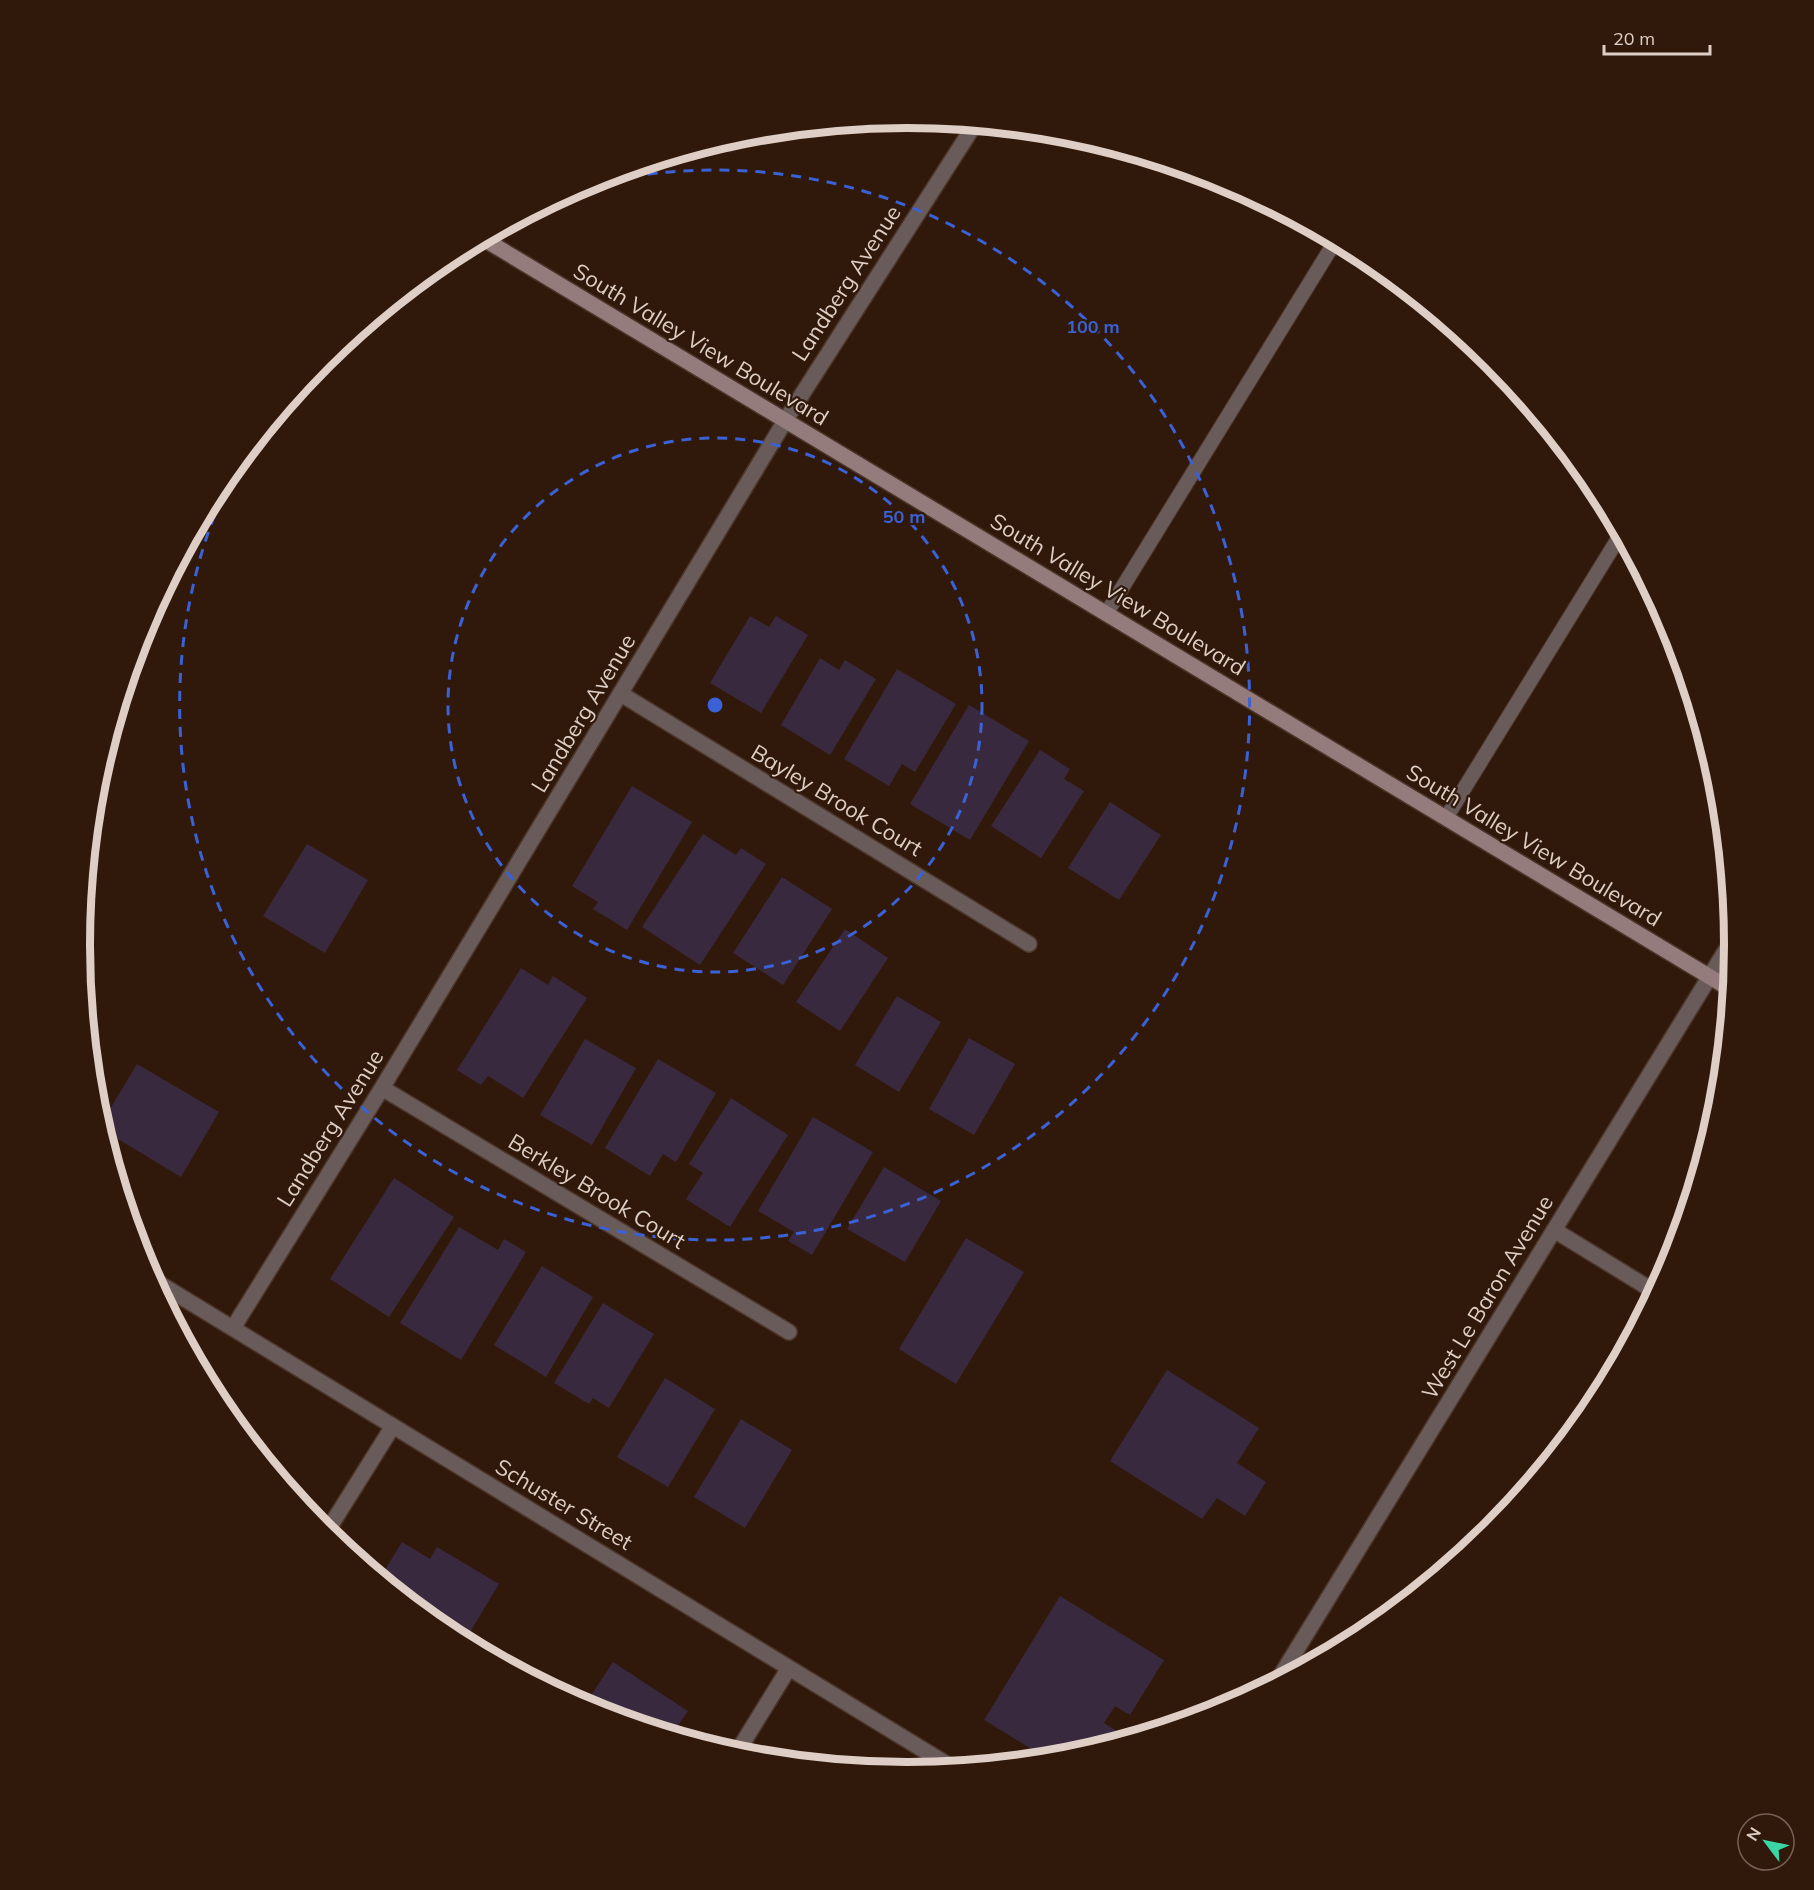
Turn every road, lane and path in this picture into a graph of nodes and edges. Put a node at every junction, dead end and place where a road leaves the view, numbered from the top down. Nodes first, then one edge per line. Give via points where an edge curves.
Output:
1 (971, 131) edge
2 (490, 243) edge
3 (1332, 247) edge
4 (785, 421) junction
5 (1617, 540) edge
6 (1107, 614) junction
7 (621, 694) junction
8 (1446, 818) junction
9 (1029, 944) dead end
10 (1724, 953) edge
11 (1709, 976) junction
12 (1723, 984) edge
13 (382, 1088) junction
14 (1554, 1230) junction
15 (165, 1287) edge
16 (1648, 1288) edge
17 (233, 1328) junction
18 (789, 1332) dead end
19 (393, 1426) junction
20 (331, 1525) edge
21 (789, 1668) junction
22 (1285, 1669) edge
23 (742, 1745) edge
24 (941, 1761) edge

1 - 4 street, Landberg Avenue
2 - 4 main road, South Valley View Boulevard
3 - 6 lane
4 - 6 main road, South Valley View Boulevard
4 - 7 street, Landberg Avenue
5 - 8 lane
6 - 8 main road, South Valley View Boulevard
7 - 9 street, Bayley Brook Court
7 - 13 street, Landberg Avenue
8 - 11 main road, South Valley View Boulevard
10 - 11 street, West Le Baron Avenue
11 - 12 main road, South Valley View Boulevard
11 - 14 street, West Le Baron Avenue
13 - 17 street, Landberg Avenue
13 - 18 street, Berkley Brook Court
14 - 16 street
14 - 22 street, West Le Baron Avenue
15 - 17 street, Schuster Street
17 - 19 street, Schuster Street
19 - 20 street
19 - 21 street, Schuster Street
21 - 23 street
21 - 24 street, Schuster Street

